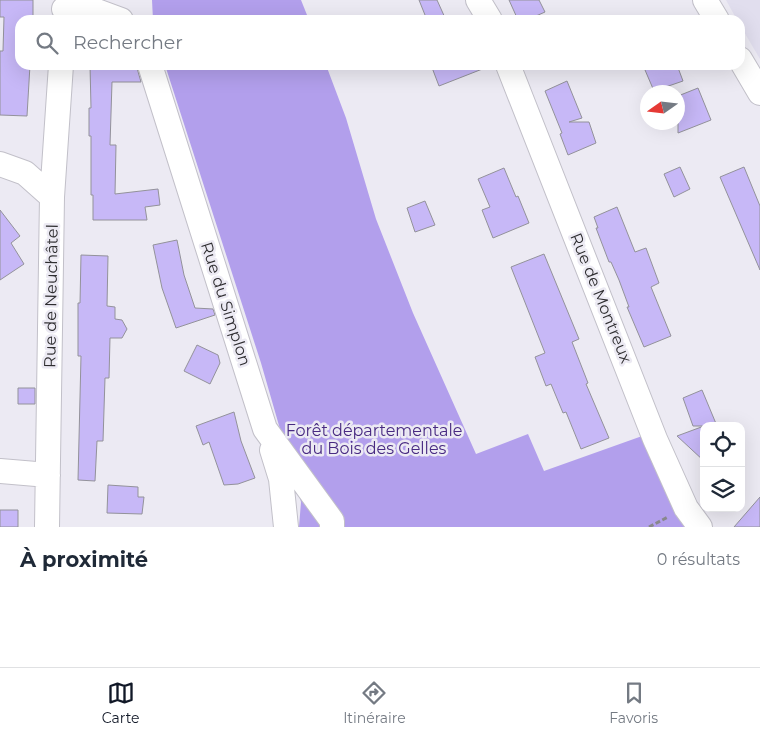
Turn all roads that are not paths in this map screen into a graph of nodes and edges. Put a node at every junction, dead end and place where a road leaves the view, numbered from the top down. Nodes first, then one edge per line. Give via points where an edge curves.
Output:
1 (478, 0) edge
2 (705, 0) edge
3 (64, 10) edge
4 (108, 15) edge
5 (487, 15) edge
6 (714, 15) edge
7 (745, 68) edge
8 (61, 70) edge
9 (152, 70) edge
10 (510, 70) edge
11 (760, 93) edge
12 (0, 164) edge
13 (52, 197) junction
14 (265, 429) junction
15 (0, 471) edge
16 (48, 475) junction
17 (47, 527) edge
18 (286, 527) edge
19 (332, 527) edge
20 (700, 527) edge

1 - 5 street
2 - 6 street
3 - 4 street via 94,10
7 - 11 street
8 - 13 street, Rue de Neuchâtel
9 - 14 street, Rue du Simplon
10 - 20 street, Rue de Montreux via 655,439 686,508
12 - 13 street via 25,172
13 - 16 street, Rue de Neuchâtel
14 - 18 street via 281,478
14 - 19 street, Rue du Simplon via 332,520
15 - 16 street
16 - 17 street, Rue de Neuchâtel

